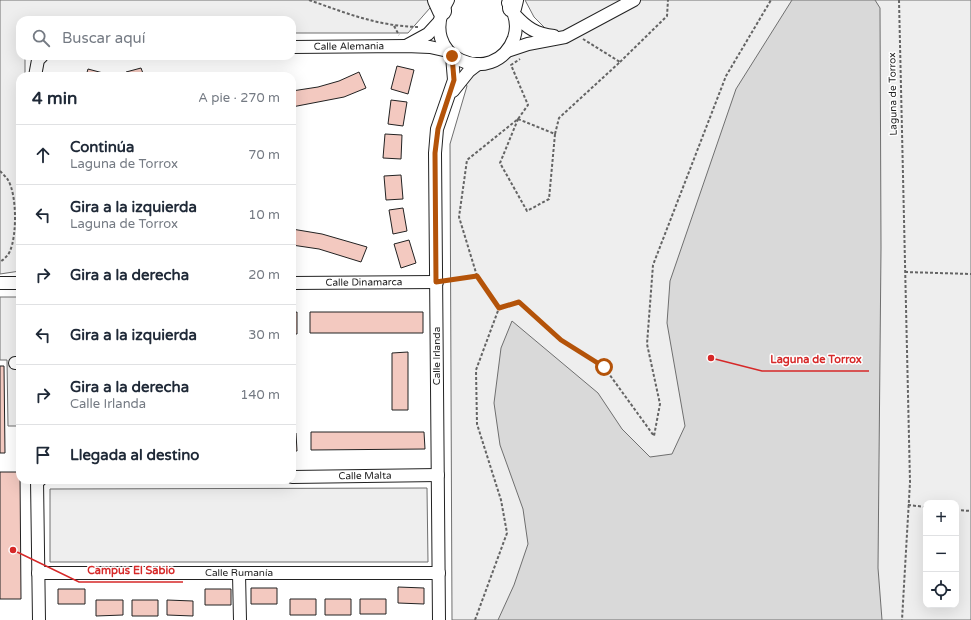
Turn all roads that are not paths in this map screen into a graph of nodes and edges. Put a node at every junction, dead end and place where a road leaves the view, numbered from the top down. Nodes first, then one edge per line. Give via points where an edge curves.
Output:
1 (634, 0) edge
2 (512, 6) edge
3 (440, 12) edge
4 (572, 37) junction
5 (406, 46) junction
6 (296, 47) edge
7 (507, 51) junction
8 (450, 53) junction
9 (38, 60) edge
10 (478, 64) junction
11 (36, 72) edge
12 (450, 95) junction
13 (296, 282) edge
14 (436, 282) junction
15 (0, 283) edge
16 (16, 283) edge
17 (438, 476) junction
18 (296, 477) edge
19 (39, 484) edge
20 (439, 572) junction
21 (38, 573) junction
22 (240, 574) junction
23 (39, 620) edge
24 (240, 620) edge
25 (439, 620) edge

1 - 4 street
2 - 4 street via 530,30 538,34
2 - 7 street via 516,25 515,36
3 - 5 street, Calle Alemania via 428,34
3 - 8 street, Calle Irlanda via 440,34
4 - 7 street via 528,44
5 - 6 street, Calle Alemania
5 - 8 street, Calle Alemania via 430,47
7 - 10 street via 496,59
8 - 10 street, Calle Alemania via 468,63
8 - 12 street, Calle Irlanda via 454,80
9 - 11 street
10 - 12 street, Calle Irlanda via 458,82
12 - 14 street, Calle Irlanda via 438,129 435,153
13 - 14 street, Calle Dinamarca
14 - 17 street, Calle Irlanda
15 - 16 street
17 - 18 street, Calle Malta
17 - 20 street, Calle Irlanda
19 - 21 street
20 - 22 street, Calle Rumanía
20 - 25 street, Calle Irlanda
21 - 22 street, Calle Rumanía
21 - 23 street
22 - 24 street

